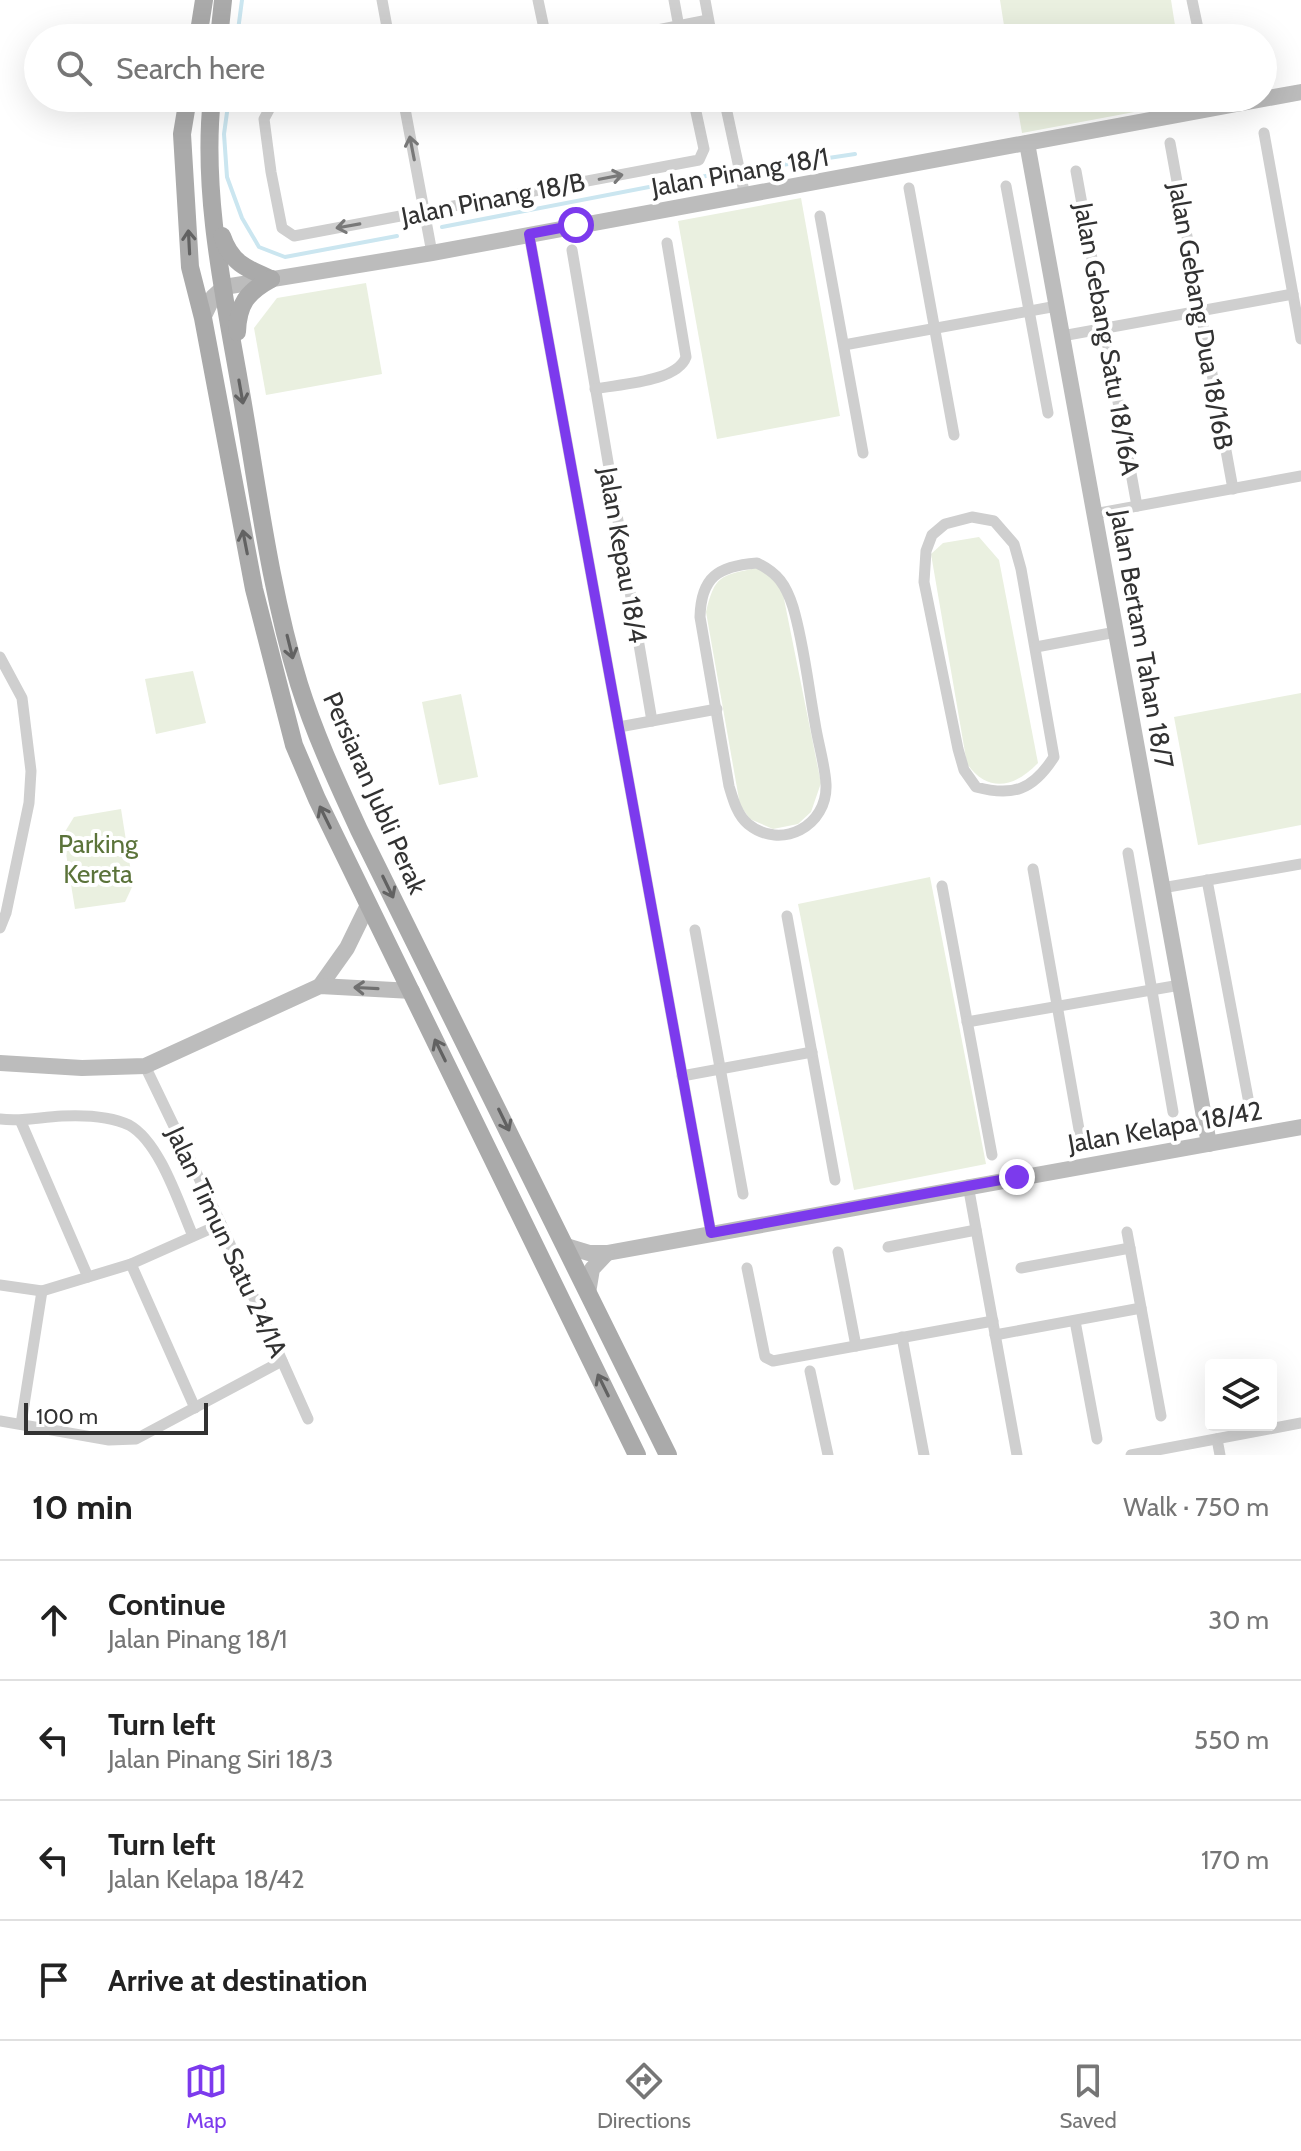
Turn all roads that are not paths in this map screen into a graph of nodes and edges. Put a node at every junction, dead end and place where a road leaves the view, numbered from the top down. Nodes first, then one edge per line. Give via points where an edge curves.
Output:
1 (204, 0) edge
2 (223, 0) edge
3 (382, 0) edge
4 (538, 0) edge
5 (674, 0) edge
6 (705, 0) edge
7 (1192, 0) edge
8 (708, 20) junction
9 (200, 24) edge
10 (220, 24) edge
11 (386, 24) edge
12 (543, 24) edge
13 (678, 24) edge
14 (699, 24) edge
15 (709, 24) edge
16 (1197, 24) edge
17 (1301, 92) edge
18 (1277, 95) edge
19 (186, 112) edge
20 (211, 112) edge
21 (267, 112) edge
22 (406, 112) edge
23 (696, 112) edge
24 (727, 112) edge
25 (1170, 112) edge
26 (1264, 133) dead end
27 (1027, 143) junction
28 (1170, 143) dead end
29 (1076, 171) dead end
30 (1006, 186) dead end
31 (909, 188) dead end
32 (745, 196) junction
33 (214, 210) junction
34 (424, 212) junction
35 (820, 216) dead end
36 (529, 234) junction
37 (667, 243) dead end
38 (572, 250) dead end
39 (432, 253) junction
40 (271, 279) junction
41 (224, 287) junction
42 (1293, 294) junction
43 (1057, 306) junction
44 (1029, 311) junction
45 (1200, 311) junction
46 (203, 318) junction
47 (934, 328) junction
48 (1105, 329) junction
49 (1062, 336) junction
50 (1301, 339) edge
51 (844, 345) junction
52 (236, 362) junction
53 (595, 389) junction
54 (1048, 413) dead end
55 (954, 435) dead end
56 (863, 453) dead end
57 (1301, 476) edge
58 (1233, 489) junction
59 (1137, 506) junction
60 (1094, 514) junction
61 (1116, 632) junction
62 (1036, 647) junction
63 (0, 657) edge
64 (717, 709) junction
65 (652, 721) junction
66 (619, 727) junction
67 (1128, 853) dead end
68 (1301, 864) edge
69 (1033, 869) dead end
70 (1207, 880) junction
71 (942, 886) dead end
72 (1162, 888) junction
73 (368, 905) junction
74 (787, 916) dead end
75 (0, 928) edge
76 (695, 930) dead end
77 (1180, 985) junction
78 (320, 986) junction
79 (412, 991) junction
80 (1152, 991) junction
81 (1057, 1007) junction
82 (967, 1022) junction
83 (812, 1052) junction
84 (0, 1063) edge
85 (145, 1066) junction
86 (720, 1069) junction
87 (682, 1076) junction
88 (1248, 1098) dead end
89 (1173, 1112) dead end
90 (0, 1119) edge
91 (21, 1122) junction
92 (1301, 1127) edge
93 (1080, 1135) dead end
94 (1209, 1144) junction
95 (992, 1155) dead end
96 (835, 1180) dead end
97 (968, 1185) junction
98 (743, 1194) dead end
99 (221, 1224) junction
100 (976, 1230) junction
101 (1127, 1232) dead end
102 (711, 1233) junction
103 (193, 1236) junction
104 (566, 1246) junction
105 (888, 1247) dead end
106 (1130, 1248) junction
107 (838, 1252) dead end
108 (607, 1253) junction
109 (131, 1264) junction
110 (747, 1268) dead end
111 (1021, 1268) dead end
112 (88, 1277) junction
113 (0, 1285) edge
114 (42, 1291) junction
115 (588, 1293) junction
116 (1141, 1308) junction
117 (993, 1321) junction
118 (1075, 1321) junction
119 (995, 1335) junction
120 (902, 1337) junction
121 (856, 1346) junction
122 (282, 1361) junction
123 (810, 1371) dead end
124 (195, 1408) junction
125 (1161, 1416) dead end
126 (308, 1419) dead end
127 (0, 1421) edge
128 (1301, 1423) edge
129 (21, 1424) junction
130 (1097, 1439) dead end
131 (1217, 1439) junction
132 (637, 1455) edge
133 (668, 1455) edge
134 (828, 1455) edge
135 (924, 1455) edge
136 (1017, 1455) edge
137 (1131, 1455) edge
138 (1220, 1455) edge

1 - 9 main road
2 - 10 main road
3 - 11 street
4 - 12 street
5 - 13 street
6 - 8 street
7 - 16 street
8 - 14 street
8 - 15 street
17 - 18 street, Jalan Pinang 18/1
46 -> 19 main road, Persiaran Jubli Perak via 190,267 182,134
20 - 33 main road, Persiaran Jubli Perak
34 -> 21 street, Jalan Pinang 18/B via 294,236 282,228
34 -> 22 street
34 -> 23 street, Jalan Pinang 18/B via 699,160 704,149
24 - 32 street
25 - 27 street, Jalan Pinang 18/1
26 - 42 street
27 - 32 street, Jalan Pinang 18/1
27 - 43 street, Jalan Bertam Tahan 18/7
28 - 45 street, Jalan Gebang Dua 18/16B
29 - 48 street, Jalan Gebang Satu 18/16A
30 - 44 street
31 - 47 street
32 - 36 street, Jalan Pinang 18/1
33 - 40 main road via 238,264
33 - 41 main road, Persiaran Jubli Perak
34 - 39 street
35 - 51 street
36 - 39 street, Jalan Pinang 18/1
36 - 66 street
37 - 53 street via 686,357 683,365 670,375
38 - 53 street, Jalan Kepau 18/4
39 - 40 street, Jalan Pinang 18/1
40 - 41 street, Jalan Pinang 18/1
40 - 52 main road via 240,306
41 - 46 street
41 - 52 main road, Persiaran Jubli Perak
42 - 45 street
42 - 50 street
43 - 44 street
43 - 49 street, Jalan Bertam Tahan 18/7
44 - 47 street
44 - 54 street
45 - 48 street
45 - 58 street, Jalan Gebang Dua 18/16B
73 -> 46 main road, Persiaran Jubli Perak via 294,745 254,589
47 - 51 street
47 - 55 street
48 - 49 street
48 - 59 street, Jalan Gebang Satu 18/16A
49 - 60 street, Jalan Bertam Tahan 18/7
51 - 56 street
52 -> 104 main road, Persiaran Jubli Perak via 276,593 313,725 359,830
53 - 65 street, Jalan Kepau 18/4
57 - 58 street
58 - 59 street
59 - 60 street
60 - 61 street, Jalan Bertam Tahan 18/7
61 - 62 street
61 - 72 street, Jalan Bertam Tahan 18/7
62 - 62 street via 1054,757 1029,785 1000,793 976,787 958,749 924,582 926,551 932,535 945,524 972,517 994,521 1014,544
63 - 75 street via 22,698 31,771 29,803
64 - 64 street via 701,598 709,579 721,570 757,563 773,570 787,587 826,785 815,820 805,829 776,836 746,823 729,786
64 - 65 street
65 - 66 street
66 - 87 street
67 - 80 street
68 - 70 street
69 - 81 street
70 - 72 street
70 - 88 street
71 - 82 street
72 - 77 street, Jalan Bertam Tahan 18/7
73 - 78 street
73 - 79 main road, Persiaran Jubli Perak
74 - 83 street
76 - 86 street
77 - 80 street
77 - 94 street, Jalan Bertam Tahan 18/7
79 -> 78 street
78 - 85 street
132 -> 79 main road, Persiaran Jubli Perak
80 - 81 street
80 - 89 street
81 - 82 street
81 - 93 street
82 - 95 street
83 - 86 street
83 - 96 street
84 - 85 street
85 - 99 street, Jalan Timun Satu 24/1A
86 - 87 street
86 - 98 street
87 - 102 street
90 - 91 street
91 - 103 street via 60,1116 106,1118 129,1126 151,1143
91 - 112 street
92 - 94 street, Jalan Kelapa 18/42
94 - 97 street, Jalan Kelapa 18/42
97 - 100 street
97 - 102 street, Jalan Kelapa 18/42
99 - 103 street
99 - 122 street, Jalan Timun Satu 24/1A
100 - 105 street
100 - 117 street
101 - 106 street
102 - 108 street, Jalan Kelapa 18/42
103 - 109 street
104 - 108 street, Jalan Kelapa 18/42
104 - 115 main road, Persiaran Jubli Perak
106 - 111 street
106 - 116 street
107 - 121 street
108 - 115 street via 592,1269
109 - 112 street
109 - 124 street
110 - 121 street via 765,1357 773,1361
112 - 114 street
113 - 114 street
114 - 129 street
115 - 133 main road, Persiaran Jubli Perak
116 - 118 street
116 - 125 street
117 - 119 street
117 - 120 street
118 - 119 street
118 - 130 street
119 - 136 street
120 - 121 street
120 - 135 street
122 - 124 street
122 - 126 street, Jalan Timun Satu 24/1A
123 - 134 street
124 - 129 street via 123,1441
127 - 129 street
128 - 131 street
131 - 137 street
131 - 138 street

